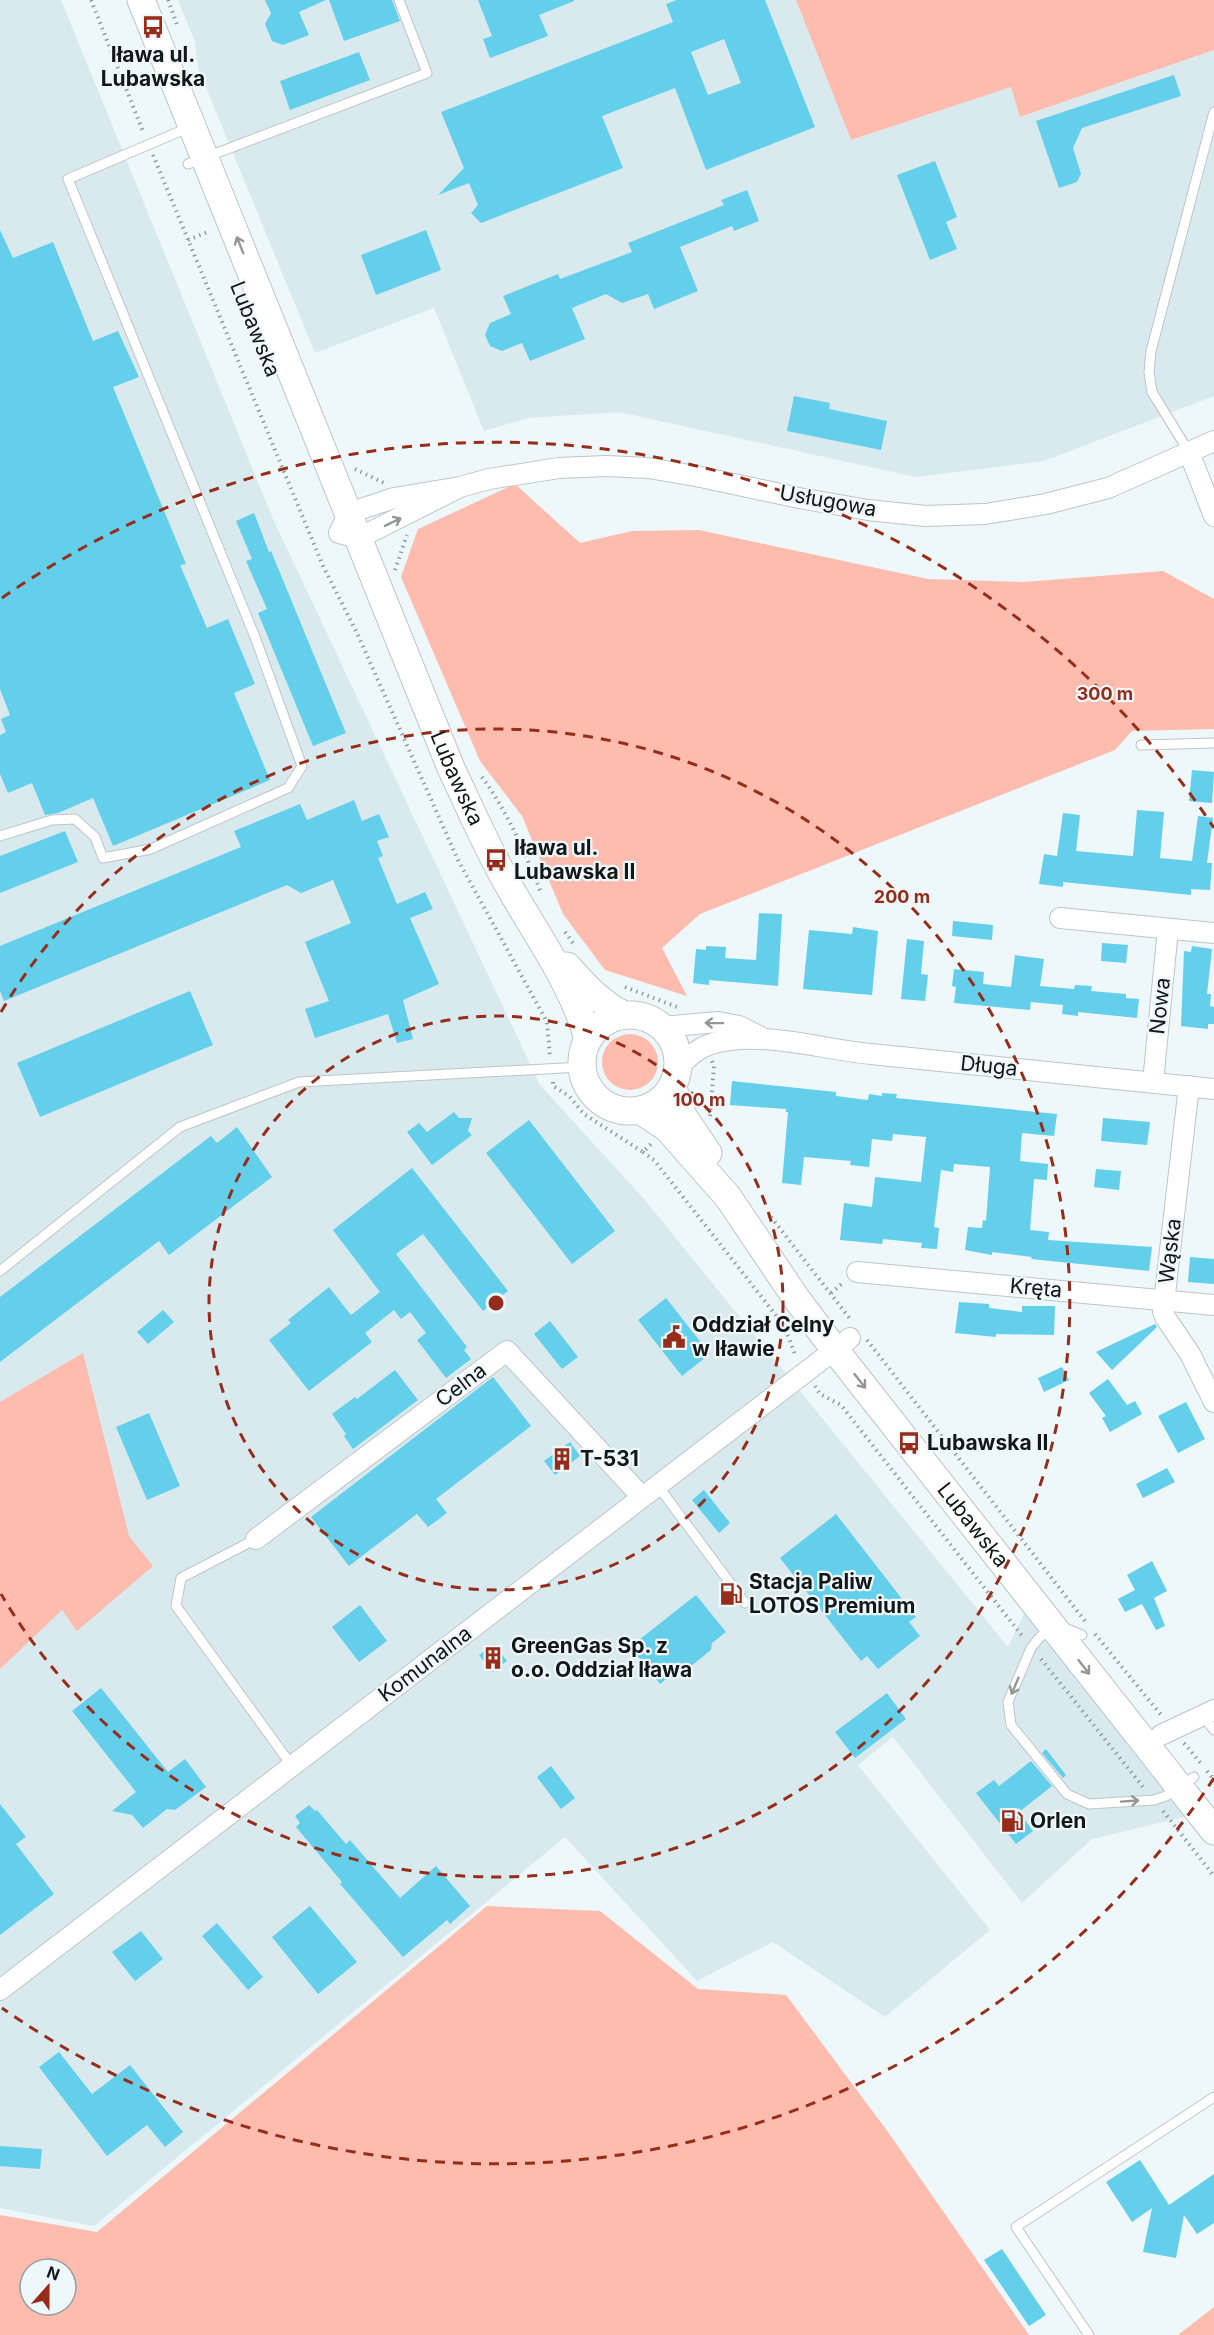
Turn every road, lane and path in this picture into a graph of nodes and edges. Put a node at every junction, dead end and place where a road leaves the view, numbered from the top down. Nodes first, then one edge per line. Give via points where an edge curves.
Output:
1 (91, 0) edge
2 (122, 0) edge
3 (141, 0) edge
4 (399, 0) edge
5 (1214, 112) edge
6 (184, 130) junction
7 (148, 145) junction
8 (196, 161) junction
9 (1214, 441) edge
10 (1189, 452) junction
11 (460, 487) junction
12 (1214, 516) edge
13 (349, 528) junction
14 (1214, 743) edge
15 (1141, 745) dead end
16 (0, 837) edge
17 (1060, 918) dead end
18 (1168, 929) junction
19 (537, 931) junction
20 (1214, 933) edge
21 (624, 1015) junction
22 (662, 1027) junction
23 (764, 1038) junction
24 (588, 1039) junction
25 (582, 1067) junction
26 (551, 1068) junction
27 (675, 1077) junction
28 (1153, 1083) junction
29 (1189, 1086) junction
30 (1214, 1089) edge
31 (640, 1110) junction
32 (710, 1118) dead end
33 (675, 1122) junction
34 (643, 1152) junction
35 (766, 1209) dead end
36 (0, 1271) edge
37 (857, 1272) dead end
38 (1164, 1300) junction
39 (1214, 1305) edge
40 (849, 1335) junction
41 (806, 1372) junction
42 (1214, 1402) edge
43 (650, 1492) junction
44 (256, 1539) joint
45 (746, 1603) dead end
46 (1053, 1628) junction
47 (1082, 1635) junction
48 (1031, 1648) junction
49 (1210, 1718) edge
50 (1132, 1727) junction
51 (1166, 1731) junction
52 (292, 1766) junction
53 (1196, 1781) edge
54 (1154, 1800) junction
55 (1214, 1802) edge
56 (1214, 1831) edge
57 (1214, 1876) edge
58 (0, 1990) edge
59 (1214, 2097) edge
60 (1089, 2335) edge

1 - 7 path
2 - 6 main road, Lubawska
3 - 6 main road, Lubawska
4 - 8 lane via 427,73
5 - 10 lane via 1151,351 1149,372 1152,392
6 - 7 lane
6 - 8 main road, Lubawska
7 - 16 lane via 68,179 255,638 302,766 288,788 151,849 103,858 95,837 75,819 52,819
7 - 26 path via 323,567 357,633 458,860 547,1022
8 - 13 main road, Lubawska
9 - 10 street, Usługowa
10 - 11 street, Usługowa via 1108,488 985,514 926,516 868,510 696,476 606,466 559,468
10 - 12 street
13 -> 11 street, Usługowa
11 - 13 street, Usługowa via 394,498
13 - 19 main road, Lubawska via 451,768 510,887
14 - 15 lane
17 - 18 street
18 - 20 street
18 - 28 street, Nowa
19 - 21 main road, Lubawska via 591,993
19 - 24 main road, Lubawska via 576,1004
21 - 22 main road via 651,1020
21 - 24 main road via 603,1023
23 -> 22 street, Długa via 739,1026 718,1022
22 - 27 main road via 675,1046
23 - 27 street, Długa via 706,1046 689,1055
23 - 28 street, Długa via 857,1052
24 - 25 main road
25 - 26 lane
25 - 31 main road via 591,1092 601,1102 626,1111
26 - 34 path via 553,1086 569,1096 584,1114
26 - 36 lane via 299,1082 180,1126
27 - 31 main road via 658,1101
27 - 33 main road, Lubawska
28 - 29 street, Długa
29 - 30 street, Długa
29 - 38 street, Wąska
31 - 33 main road, Lubawska
32 - 33 path via 711,1104
33 - 34 path
33 - 40 main road, Lubawska via 796,1298
34 - 41 path via 654,1160 785,1328 792,1351
35 - 40 path
37 - 38 street, Kręta
38 - 39 street, Kręta
38 - 42 street, Wąska via 1165,1317 1190,1354
40 - 41 street, Komunalna
40 -> 46 main road, Lubawska
40 - 47 main road, Lubawska
40 - 51 path via 1076,1611
41 - 43 street, Komunalna
41 - 48 path via 820,1394 842,1405
43 - 44 street, Celna via 507,1351
43 - 45 lane
43 - 52 street, Komunalna
44 - 52 lane via 181,1578 176,1606
46 - 47 lane
46 - 48 lane
46 -> 50 main road, Lubawska
47 - 51 main road, Lubawska
48 - 54 path
48 -> 54 lane via 1008,1702 1011,1725 1060,1786 1067,1794 1089,1804
49 - 51 street
50 - 51 main road via 1153,1737
50 - 53 main road, Lubawska
51 - 53 main road, Lubawska
51 - 53 path
52 - 58 street, Komunalna
53 - 54 lane
53 - 55 main road, Lubawska
53 - 56 main road, Lubawska
54 - 57 path
59 - 60 lane via 1016,2227

